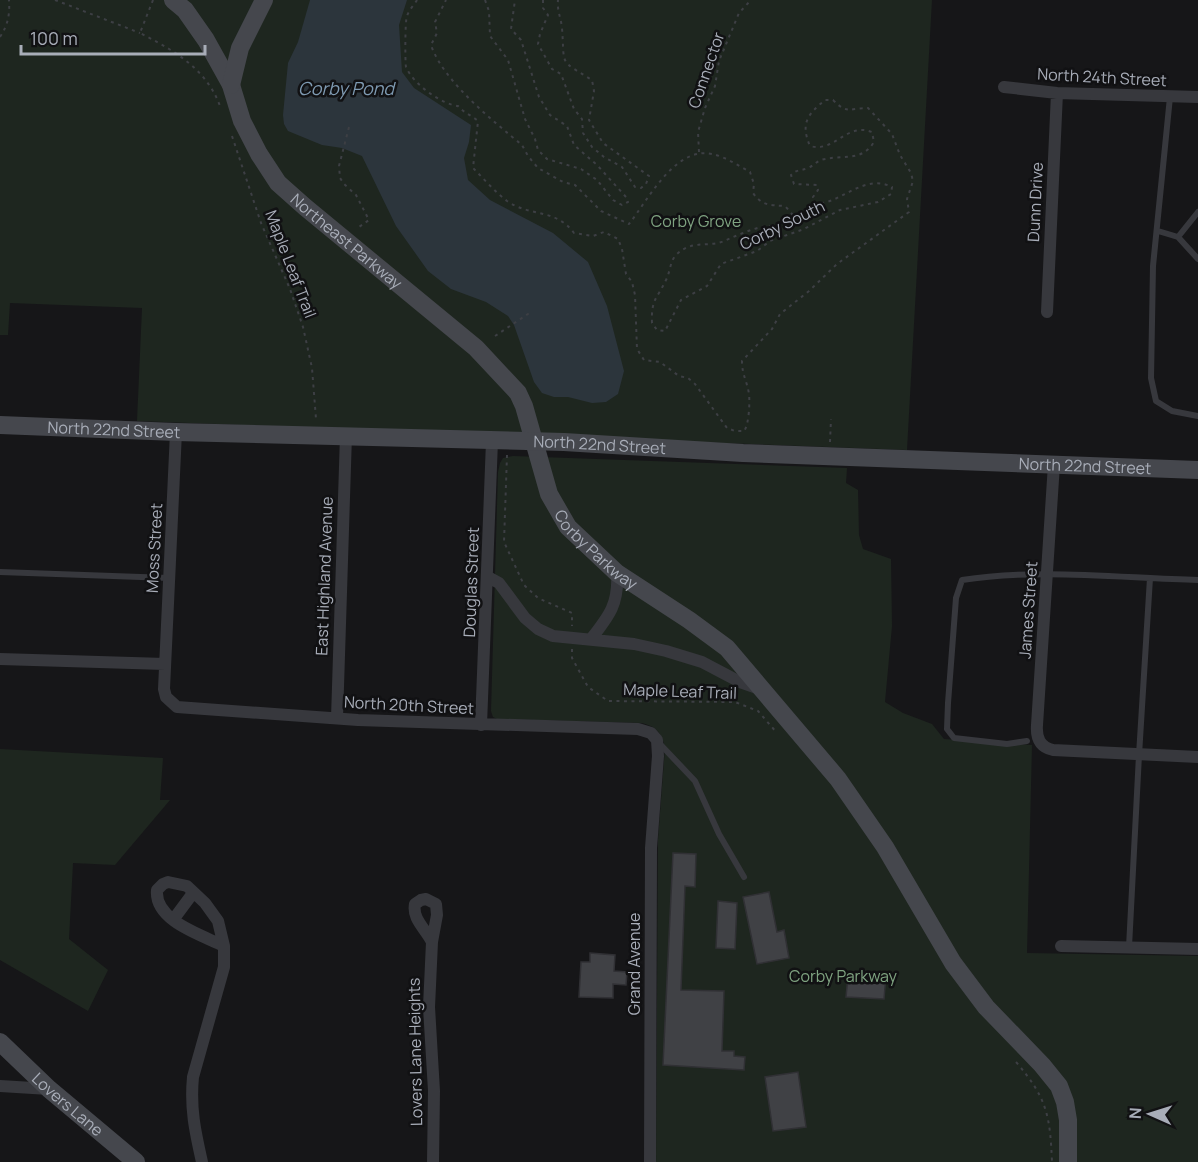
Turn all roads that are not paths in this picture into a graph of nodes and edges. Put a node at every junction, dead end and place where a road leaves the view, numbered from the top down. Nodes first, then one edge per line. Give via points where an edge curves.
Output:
1 (173, 0) edge
2 (264, 0) edge
3 (231, 85) junction
4 (1004, 87) dead end
5 (1057, 93) junction
6 (1171, 96) junction
7 (1198, 97) edge
8 (1198, 212) edge
9 (1158, 231) junction
10 (1178, 237) junction
11 (1198, 259) edge
12 (1047, 312) dead end
13 (1198, 416) edge
14 (0, 425) edge
15 (176, 432) junction
16 (346, 435) junction
17 (503, 441) junction
18 (539, 462) joint
19 (1054, 464) junction
20 (1198, 470) edge
21 (0, 572) edge
22 (617, 573) junction
23 (1047, 574) junction
24 (488, 577) junction
25 (169, 578) junction
26 (1150, 579) junction
27 (1198, 580) edge
28 (591, 639) junction
29 (0, 659) edge
30 (165, 664) junction
31 (764, 690) junction
32 (337, 718) junction
33 (481, 724) junction
34 (657, 740) junction
35 (1027, 741) dead end
36 (1138, 755) junction
37 (1198, 757) edge
38 (744, 876) dead end
39 (193, 893) junction
40 (173, 920) junction
41 (432, 942) dead end
42 (224, 946) junction
43 (1061, 946) dead end
44 (1129, 947) junction
45 (1198, 949) edge
46 (0, 1042) edge
47 (0, 1086) edge
48 (49, 1089) junction
49 (136, 1162) edge
50 (202, 1162) edge
51 (432, 1162) edge
52 (650, 1162) edge
53 (1068, 1162) edge

1 - 3 street, Northeast Parkway via 206,40
2 - 3 street via 240,48
3 - 18 street, Northeast Parkway via 242,121 278,183 452,326 518,393
4 - 5 street, North 24th Street
5 - 6 street, North 24th Street
5 - 12 street, Dunn Drive
6 - 7 street, North 24th Street
6 - 9 lane
8 - 10 lane
9 - 10 lane
9 - 13 lane via 1151,378 1156,401 1172,411
10 - 11 lane
14 - 15 street, North 22nd Street
15 - 16 street, North 22nd Street
15 - 25 street, Moss Street
16 - 17 street, North 22nd Street
16 - 32 street, East Highland Avenue
17 - 19 street, North 22nd Street
17 - 24 street, Douglas Street
18 - 22 street, Corby Parkway via 549,494 568,527
19 - 20 street, North 22nd Street
19 - 23 street, James Street
21 - 25 lane
22 - 28 street via 614,606
22 - 31 street, Corby Parkway via 727,648
23 - 26 lane
23 - 35 lane via 962,580 956,598 949,734 981,742
23 - 36 street, James Street via 1036,734 1042,745 1053,750
24 - 28 street via 499,583 538,629 554,636
24 - 33 street, Douglas Street
25 - 30 street, Moss Street
26 - 27 lane
26 - 36 lane
28 - 31 street via 666,651 702,662
29 - 30 street
30 - 32 street, North 20th Street via 166,697 177,707
31 - 53 street, Corby Parkway via 838,779 986,1007 1059,1086 1068,1120
32 - 33 street, North 20th Street
33 - 34 street, North 20th Street via 638,729 651,733
34 - 38 lane via 695,781
34 - 52 street, Grand Avenue via 651,848
36 - 37 street
36 - 44 lane
39 - 40 street
39 - 40 street via 187,886 168,882 157,890 158,902
39 - 42 street via 218,921
40 - 42 street
41 - 51 street, Lovers Lane Heights
42 - 50 street via 224,967 192,1084 192,1122
43 - 44 street
44 - 45 street
46 - 48 street, Lovers Lane
47 - 48 street
48 - 49 street, Lovers Lane

